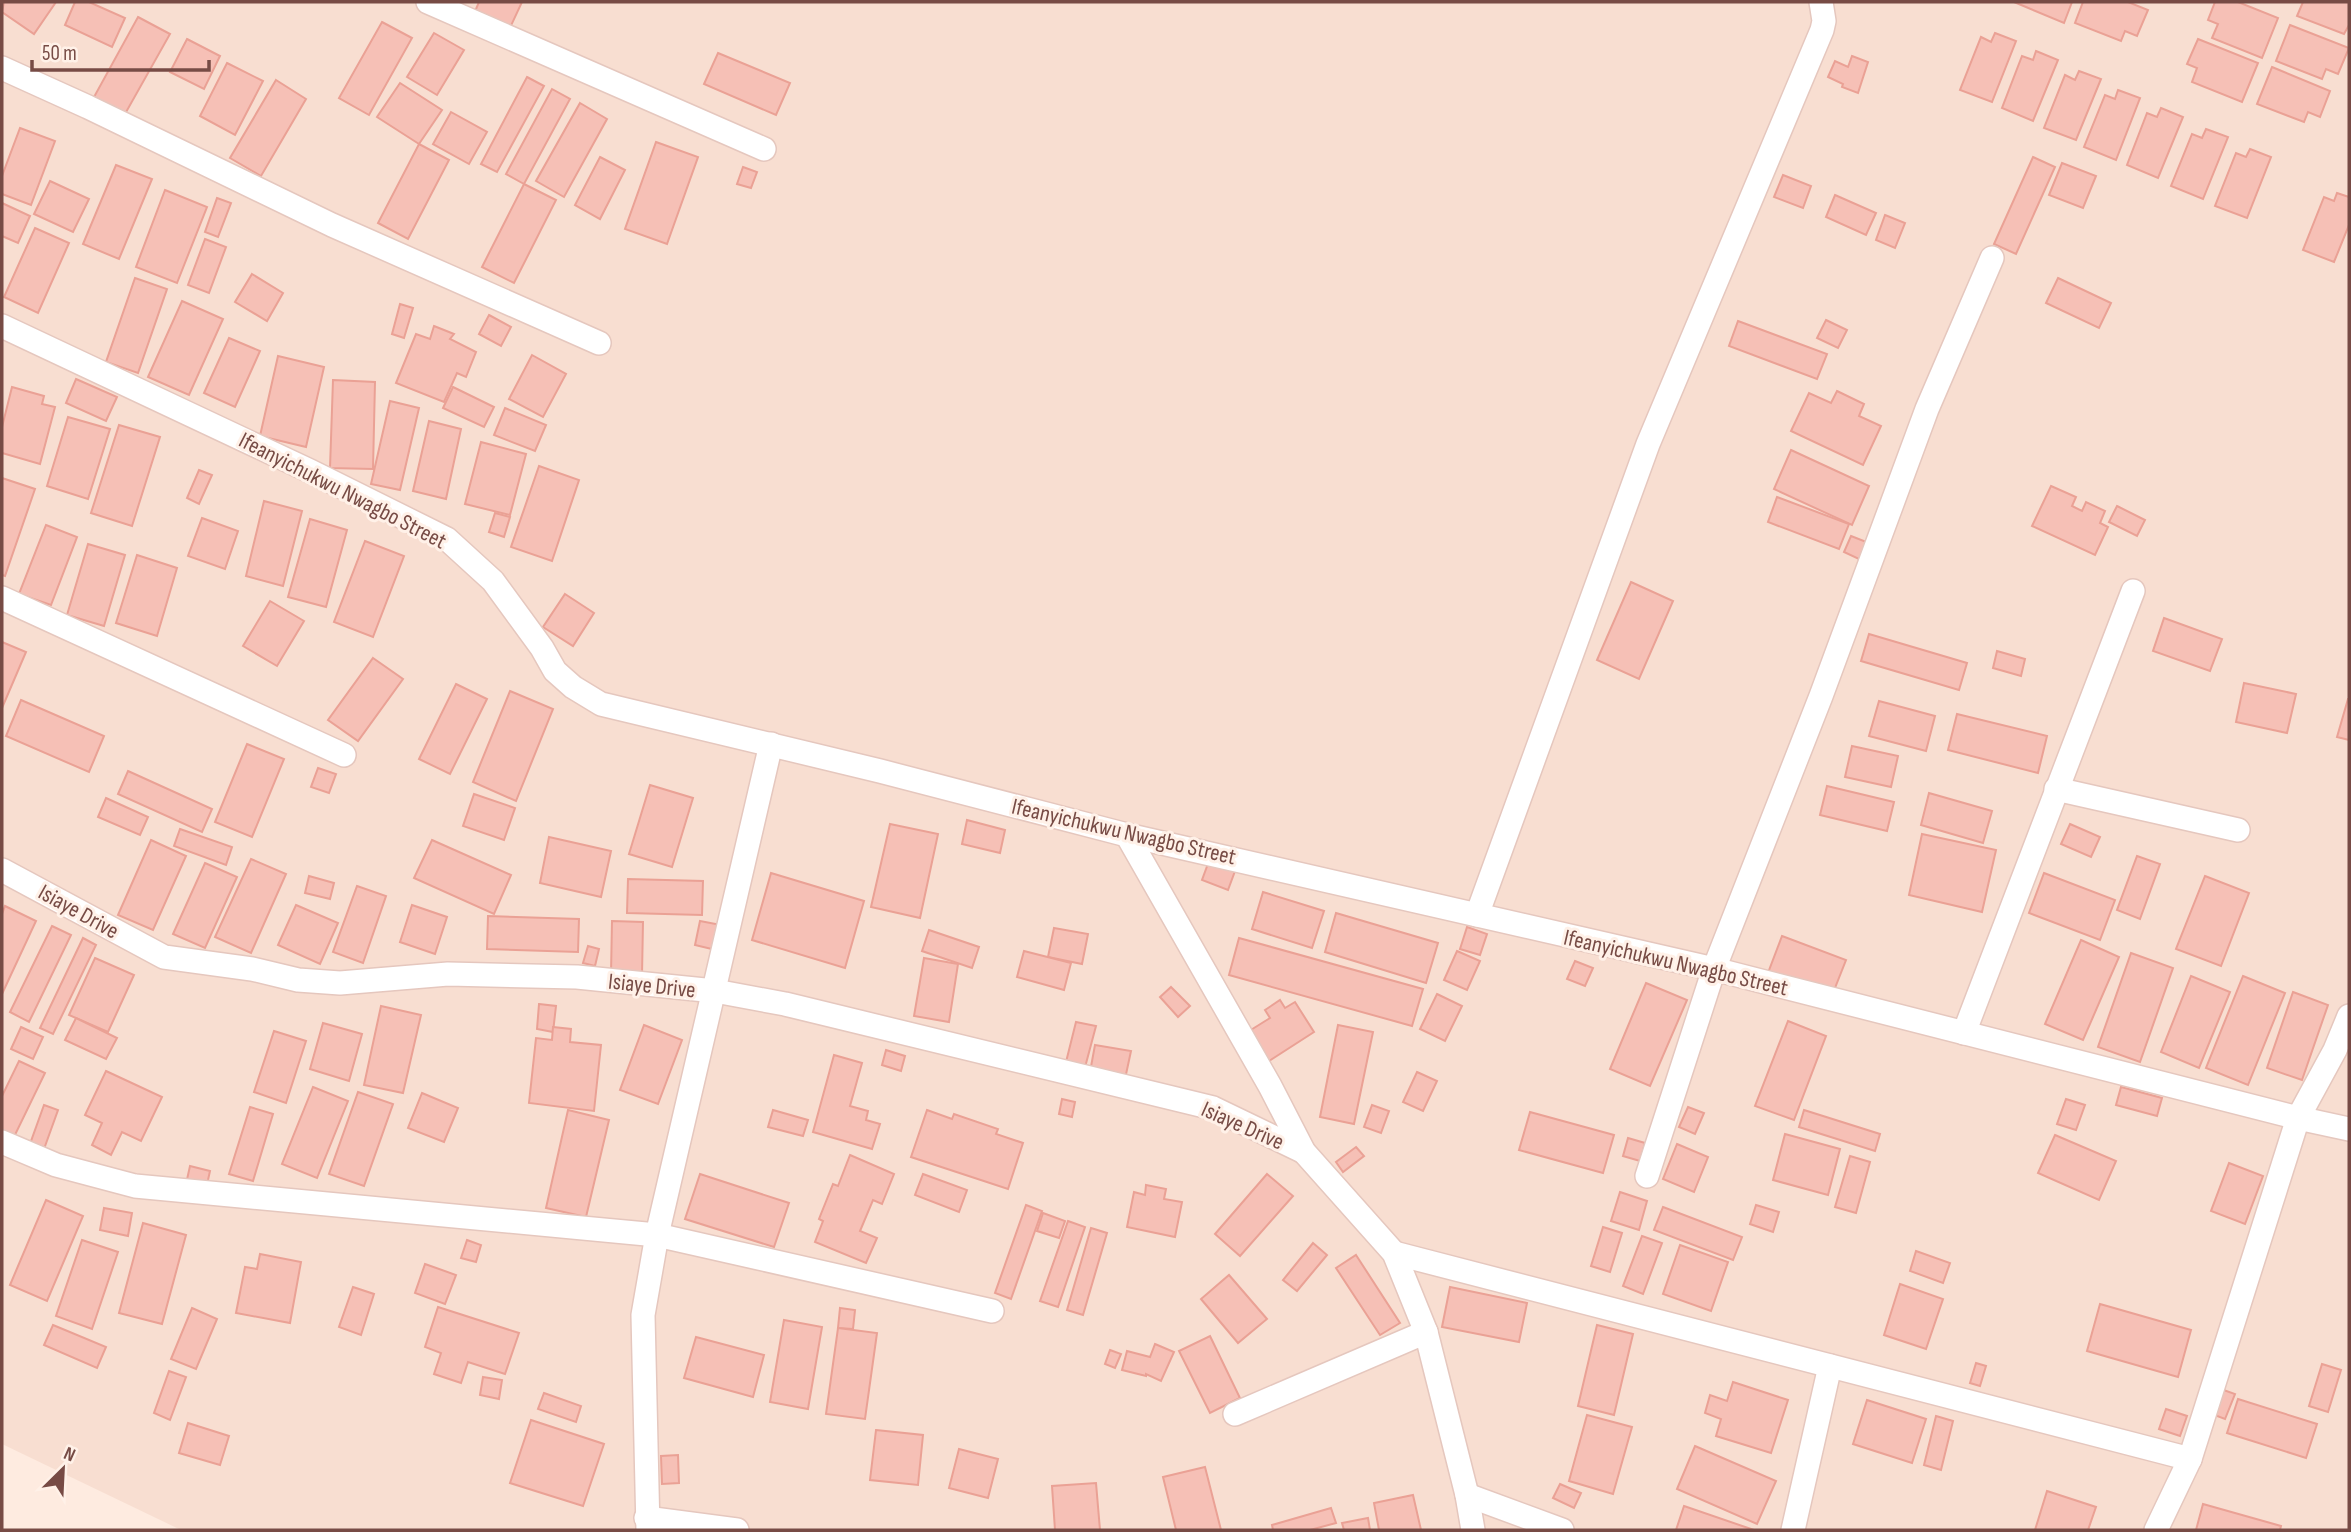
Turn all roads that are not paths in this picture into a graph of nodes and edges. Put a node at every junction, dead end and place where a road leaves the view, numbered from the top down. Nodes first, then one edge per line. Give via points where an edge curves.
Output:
1 (428, 2) edge
2 (1821, 2) edge
3 (2, 68) edge
4 (764, 149) dead end
5 (1992, 258) dead end
6 (2, 326) edge
7 (599, 344) dead end
8 (2133, 592) dead end
9 (2, 598) edge
10 (771, 744) junction
11 (344, 755) dead end
12 (2056, 789) junction
13 (2238, 830) dead end
14 (1127, 835) junction
15 (2, 870) edge
16 (1477, 915) junction
17 (1714, 969) junction
18 (715, 991) junction
19 (2349, 1016) edge
20 (1964, 1033) junction
21 (2298, 1118) junction
22 (2349, 1129) edge
23 (2, 1142) edge
24 (1304, 1152) junction
25 (1647, 1176) dead end
26 (657, 1235) junction
27 (1394, 1253) junction
28 (992, 1311) dead end
29 (1426, 1332) junction
30 (1830, 1366) junction
31 (1235, 1414) dead end
32 (2190, 1459) junction
33 (1468, 1495) junction
34 (647, 1524) edge
35 (737, 1530) edge
36 (1473, 1530) edge
37 (1562, 1530) edge
38 (1793, 1530) edge
39 (2156, 1530) edge

1 - 4 street
2 - 16 street via 1822,30 1648,444
3 - 7 street via 332,225
5 - 17 street via 1927,409
6 - 10 street, Ifeanyichukwu Nwagbo Street via 447,539 493,581 555,671 601,704
8 - 12 street
9 - 11 street
10 - 14 street, Ifeanyichukwu Nwagbo Street
10 - 18 street
12 - 13 street
12 - 20 street
14 - 16 street, Ifeanyichukwu Nwagbo Street
14 - 24 street
15 - 18 street, Isiaye Drive via 164,957 298,980 340,983 448,974 577,976
16 - 17 street, Ifeanyichukwu Nwagbo Street
17 - 20 street, Ifeanyichukwu Nwagbo Street
17 - 25 street
18 - 24 street, Isiaye Drive via 799,1007 1213,1108
18 - 26 street
19 - 21 street
20 - 21 street, Ifeanyichukwu Nwagbo Street
21 - 22 street, Ifeanyichukwu Nwagbo Street
21 - 32 street
23 - 26 street via 56,1165 135,1186
24 - 27 street
26 - 28 street
26 - 34 street via 643,1315
27 - 29 street
27 - 30 street
29 - 31 street
29 - 33 street
30 - 32 street
30 - 38 street
32 - 39 street
33 - 36 street
33 - 37 street
34 - 35 street

